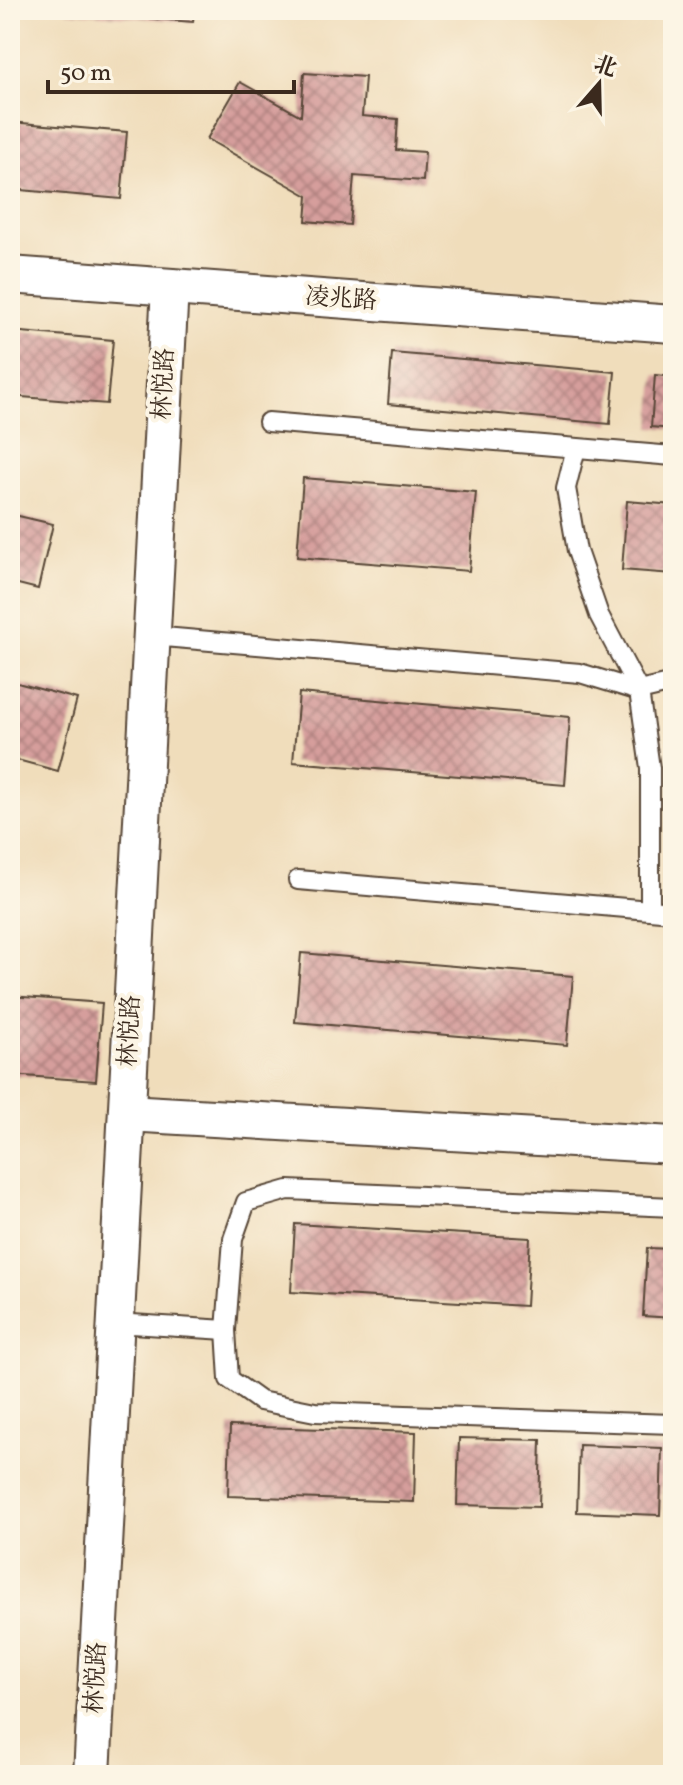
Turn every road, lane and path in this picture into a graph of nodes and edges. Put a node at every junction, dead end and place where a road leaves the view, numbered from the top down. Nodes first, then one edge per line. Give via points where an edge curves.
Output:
1 (10, 275) edge
2 (170, 287) junction
3 (673, 324) edge
4 (268, 422) dead end
5 (576, 448) junction
6 (673, 456) edge
7 (152, 636) junction
8 (673, 683) edge
9 (639, 691) junction
10 (298, 880) dead end
11 (650, 910) junction
12 (673, 912) edge
13 (127, 1113) junction
14 (673, 1145) edge
15 (673, 1207) edge
16 (116, 1323) junction
17 (226, 1330) junction
18 (673, 1424) edge
19 (92, 1775) edge

1 - 2 street, 凌兆路
2 - 3 street, 凌兆路
2 - 7 street, 林悦路
4 - 5 lane
5 - 6 lane
5 - 9 lane via 566,488 577,551 599,615
7 - 9 lane via 580,673
7 - 13 street, 林悦路
8 - 9 lane
9 - 11 lane via 650,768
10 - 11 lane
11 - 12 lane
13 - 14 street
13 - 16 street, 林悦路
15 - 17 lane via 288,1190 246,1202 233,1239
16 - 17 lane
16 - 19 street, 林悦路
17 - 18 lane via 229,1379 260,1401 315,1412

